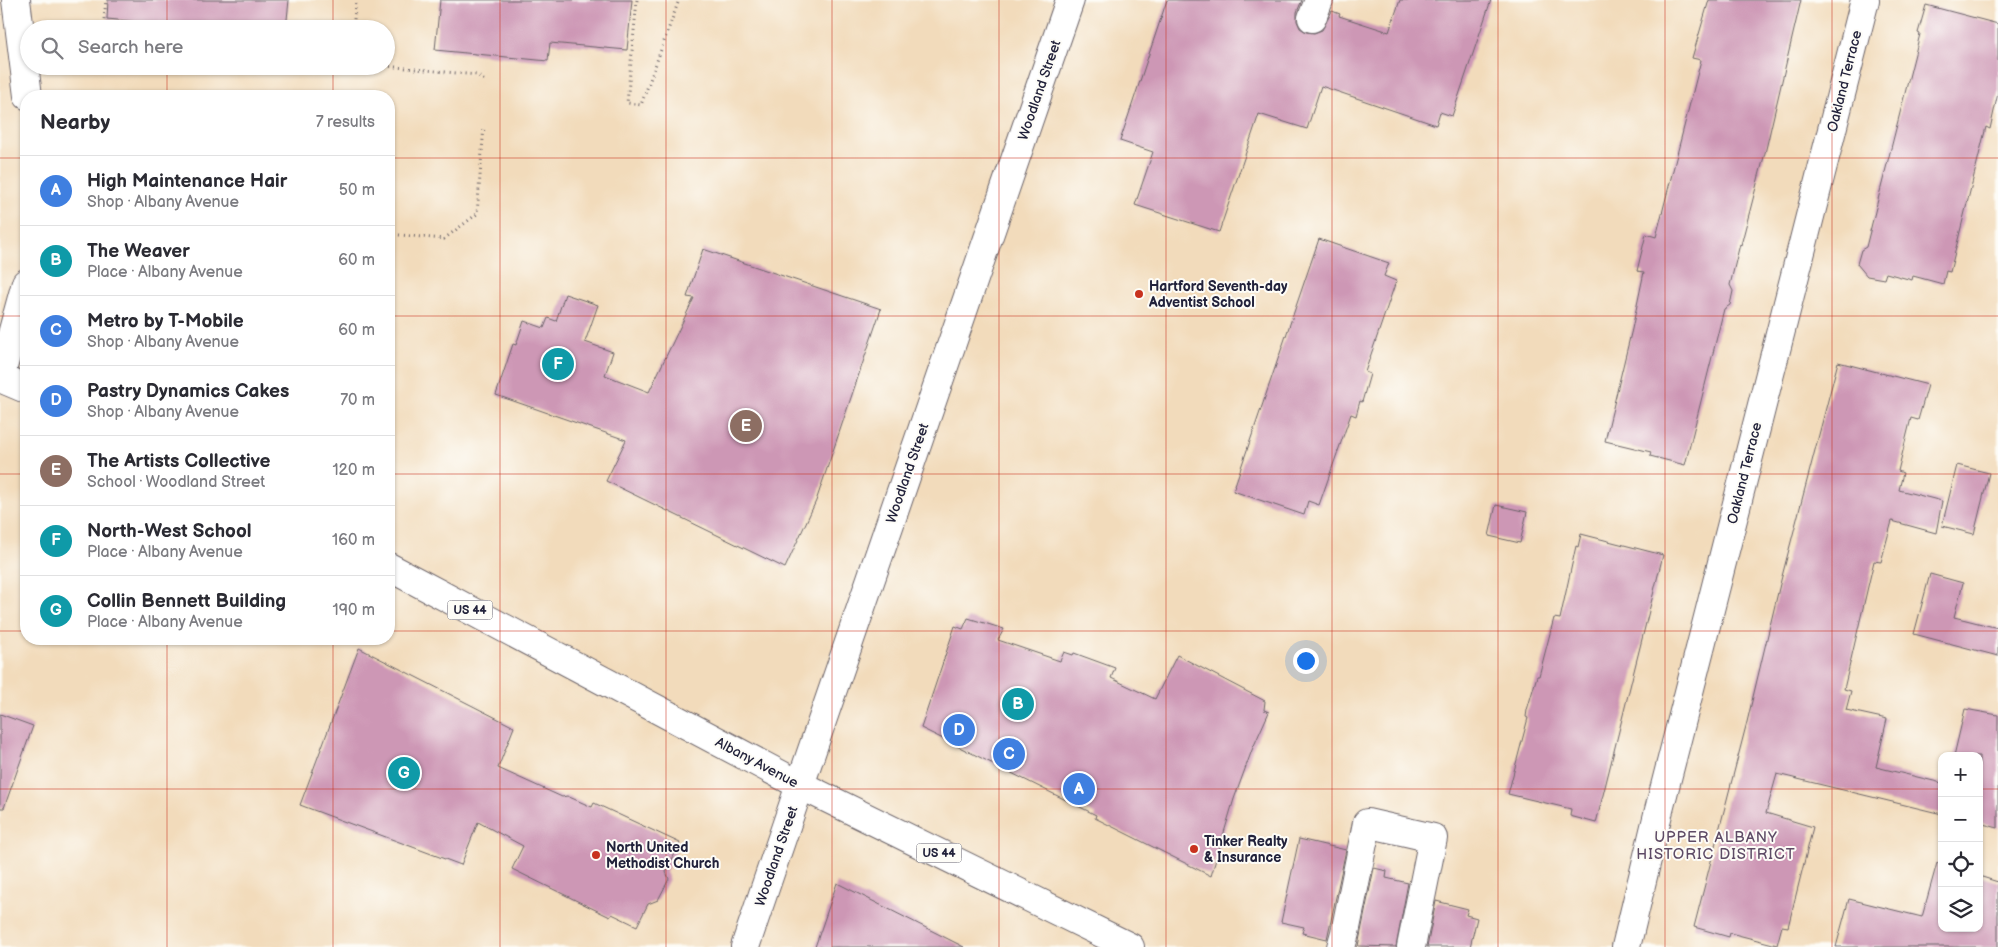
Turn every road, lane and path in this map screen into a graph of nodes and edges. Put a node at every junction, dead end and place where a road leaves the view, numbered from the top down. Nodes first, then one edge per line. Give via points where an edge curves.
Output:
1 (16, 0) edge
2 (106, 0) edge
3 (356, 0) edge
4 (637, 0) edge
5 (679, 0) edge
6 (1070, 0) edge
7 (1865, 0) edge
8 (104, 20) edge
9 (354, 20) edge
10 (20, 32) edge
11 (395, 67) edge
12 (25, 75) edge
13 (486, 82) dead end
14 (27, 90) edge
15 (484, 126) dead end
16 (395, 235) edge
17 (20, 305) edge
18 (0, 378) edge
19 (20, 386) edge
20 (395, 570) edge
21 (800, 785) junction
22 (745, 947) edge
23 (1130, 947) edge
24 (1341, 947) edge
25 (1411, 947) edge
26 (1626, 947) edge

1 - 10 main road
2 - 8 path
3 - 9 path
4 - 5 path via 627,103 641,105
6 - 21 main road, Woodland Street
7 - 26 main road, Oakland Terrace
11 - 13 path via 477,75
12 - 14 main road
15 - 16 path via 477,214 444,239
17 - 18 main road
18 - 19 main road
20 - 21 main road, Albany Avenue / US 44
21 - 22 main road, Woodland Street
21 - 23 main road, Albany Avenue / US 44
24 - 25 main road via 1367,823 1433,838

